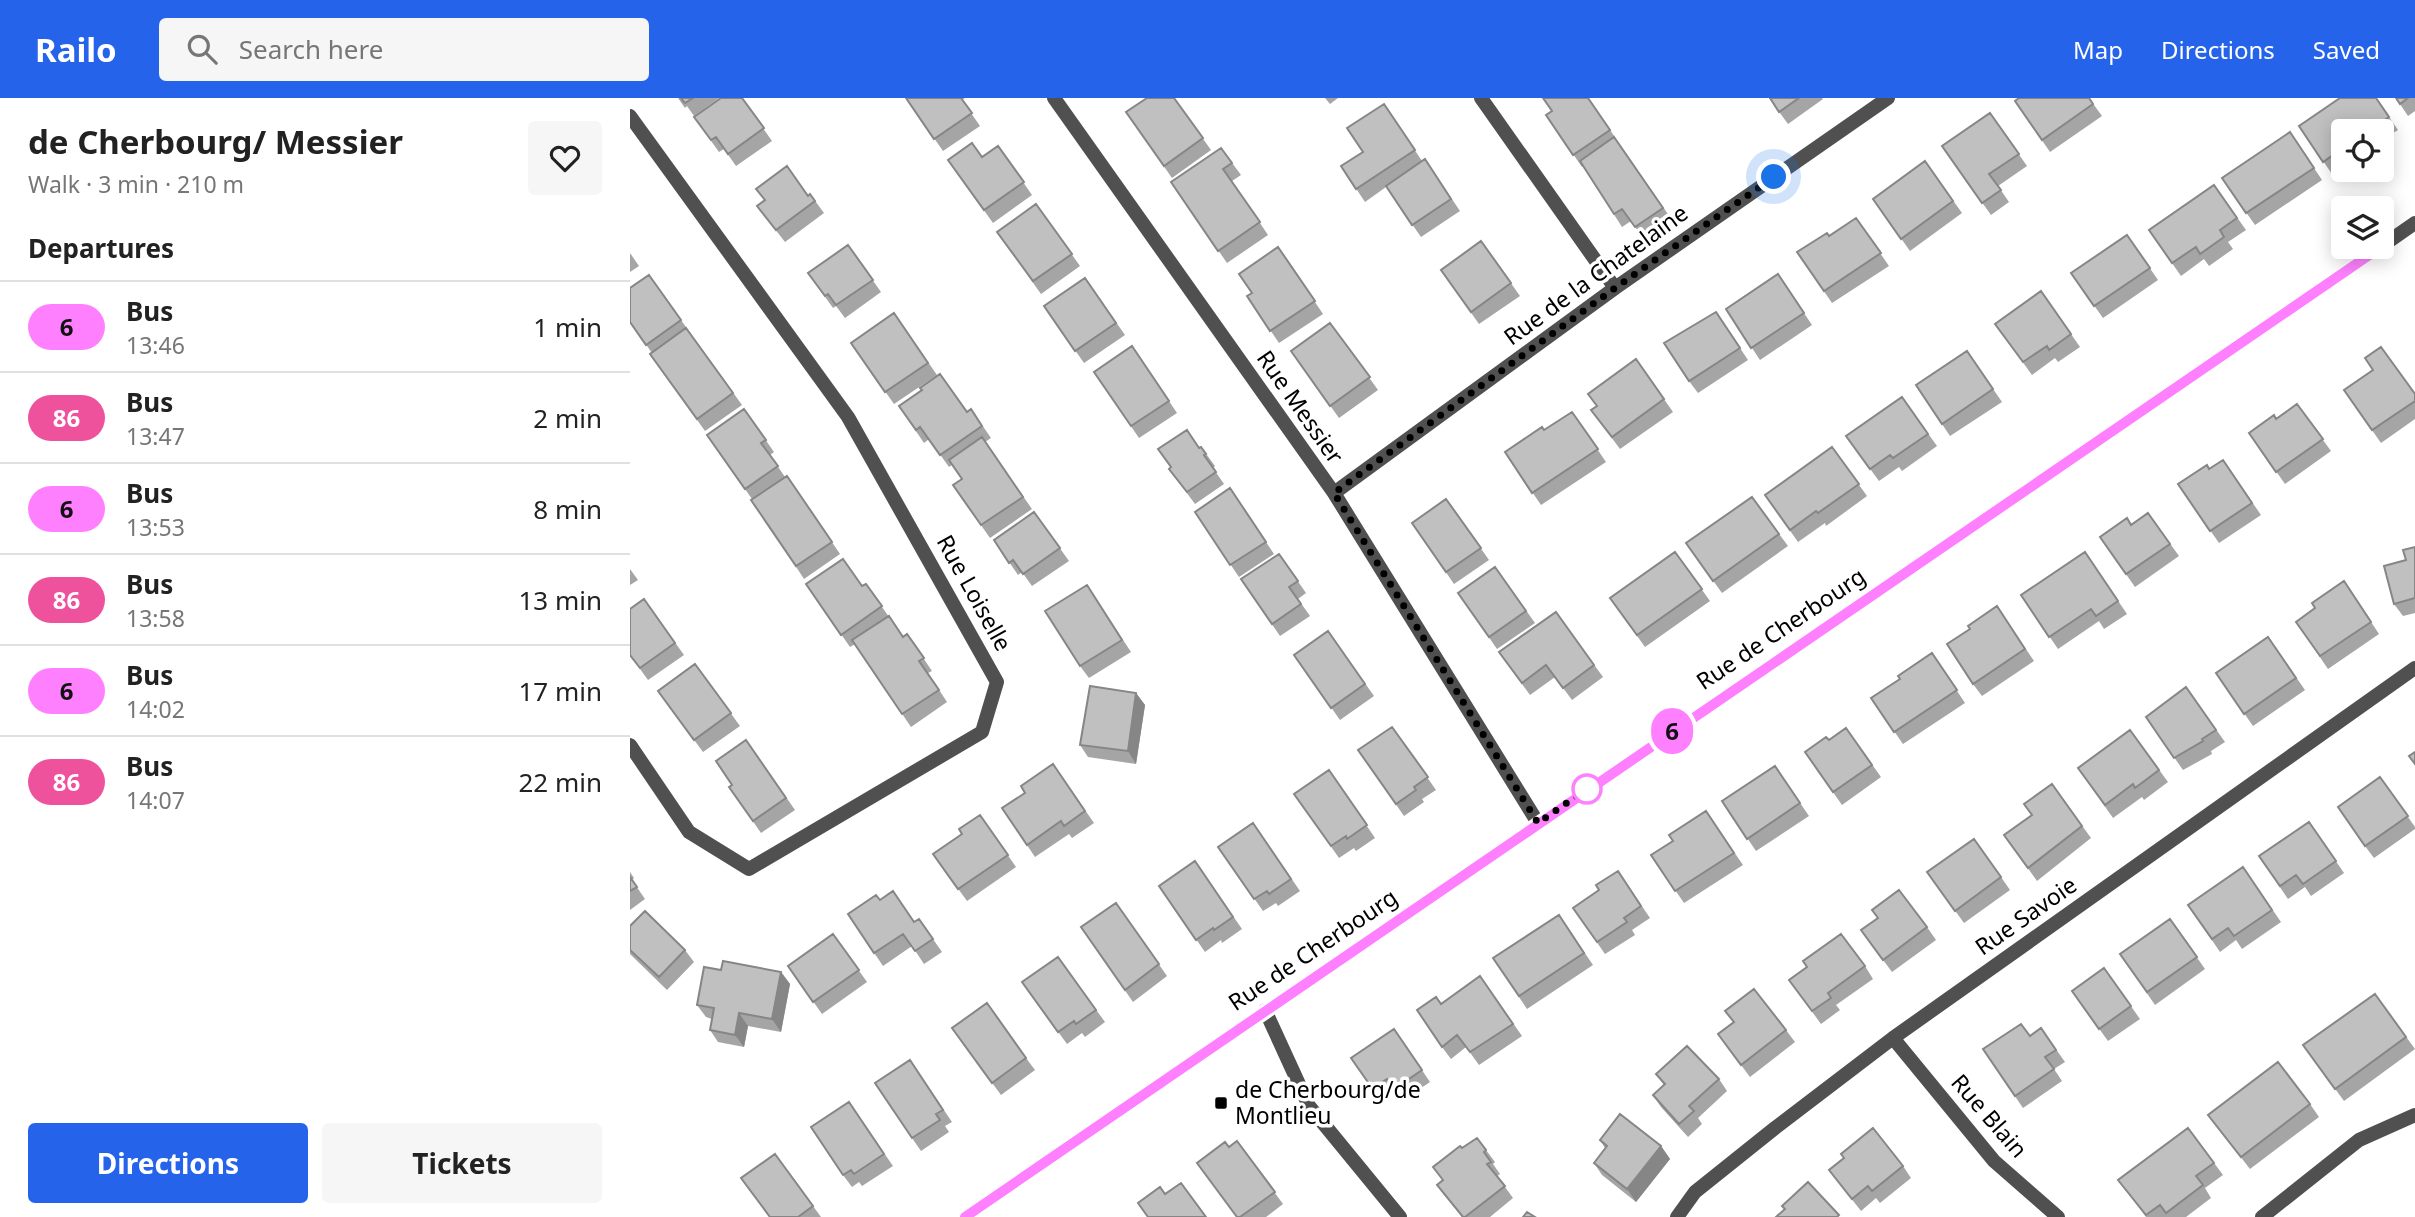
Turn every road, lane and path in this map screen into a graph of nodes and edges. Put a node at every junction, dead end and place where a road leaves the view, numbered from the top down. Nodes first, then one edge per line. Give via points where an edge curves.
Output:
1 (1055, 98) edge
2 (1481, 98) edge
3 (1888, 98) edge
4 (630, 116) edge
5 (2415, 223) edge
6 (2394, 237) edge
7 (2362, 259) edge
8 (1615, 288) junction
9 (1334, 493) junction
10 (2415, 668) edge
11 (630, 745) edge
12 (1538, 823) junction
13 (1265, 1010) junction
14 (1893, 1038) junction
15 (2415, 1115) edge
16 (965, 1217) edge
17 (1400, 1217) edge
18 (1677, 1217) edge
19 (2058, 1217) edge
20 (2262, 1217) edge

1 - 9 street, Rue Messier
2 - 8 street
3 - 8 street, Rue de la Chatelaine
4 - 11 street, Rue Loiselle via 848,417 997,682 982,732 749,869 689,832
5 - 6 street, Rue de Cherbourg
7 - 12 street, Rue de Cherbourg
8 - 9 street, Rue de la Chatelaine
9 - 12 street, Rue Messier
10 - 14 street, Rue Savoie
12 - 13 street, Rue de Cherbourg
13 - 16 street, Rue de Cherbourg
13 - 17 street via 1309,1106
14 - 18 street, Rue Savoie via 1695,1192
14 - 19 street, Rue Blain via 1994,1161
15 - 20 street via 2359,1140

